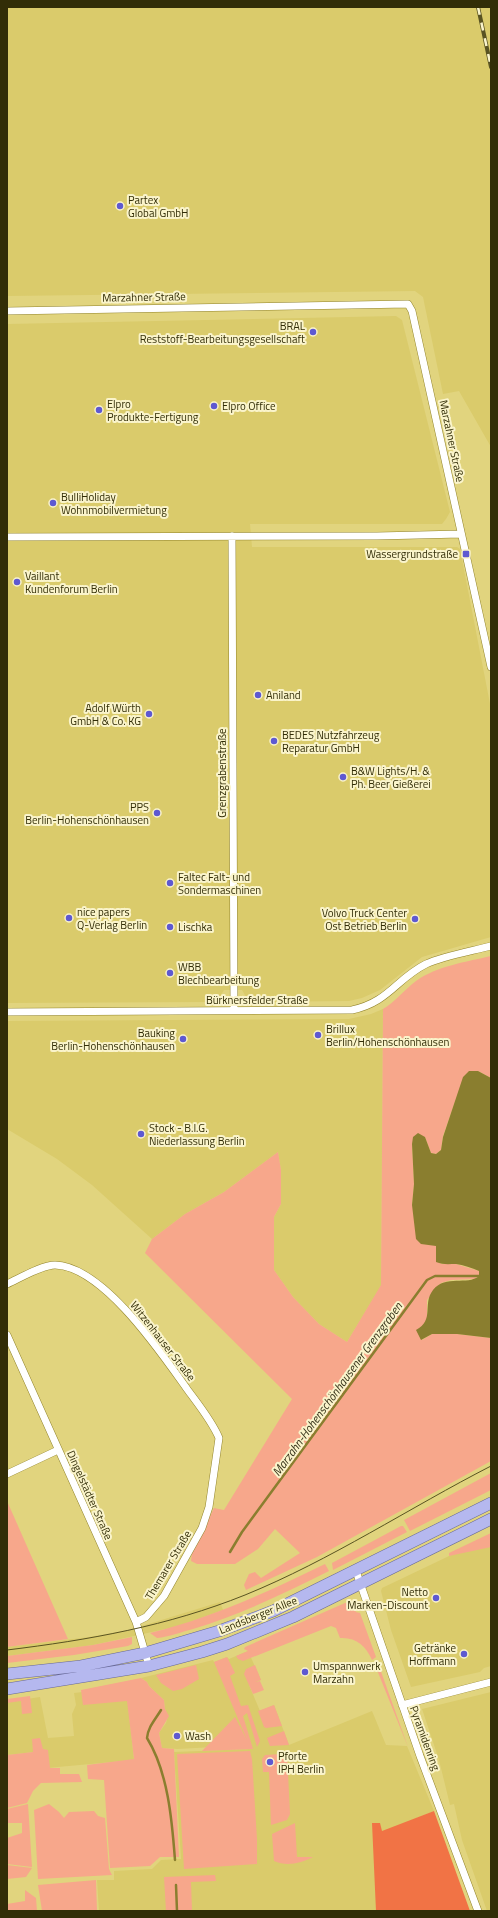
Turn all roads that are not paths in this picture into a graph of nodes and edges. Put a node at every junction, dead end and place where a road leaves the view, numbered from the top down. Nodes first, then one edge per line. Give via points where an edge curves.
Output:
1 (7, 311) edge
2 (461, 534) junction
3 (232, 536) junction
4 (7, 537) edge
5 (491, 667) edge
6 (491, 946) edge
7 (234, 1010) junction
8 (7, 1012) edge
9 (7, 1284) edge
10 (7, 1335) edge
11 (58, 1450) junction
12 (7, 1474) edge
13 (491, 1503) edge
14 (208, 1511) joint
15 (491, 1519) edge
16 (356, 1570) junction
17 (361, 1584) junction
18 (136, 1622) junction
19 (145, 1653) junction
20 (149, 1666) junction
21 (7, 1674) edge
22 (491, 1682) edge
23 (7, 1689) edge
24 (402, 1704) junction
25 (478, 1911) edge

1 - 2 street, Marzahner Straße via 408,304 412,311
2 - 3 street
2 - 5 street
3 - 4 street
3 - 7 street, Grenzgrabenstraße
6 - 7 street, Bürknersfelder Straße via 427,964 384,998 364,1008
7 - 8 street, Bürknersfelder Straße
9 - 14 street, Witzenhauser Straße via 50,1265 71,1268 94,1281 116,1299 135,1320 173,1369 219,1438
10 - 11 street, Dingelstädter Straße
11 - 12 street
11 - 18 street, Dingelstädter Straße
13 - 16 main road, Landsberger Allee
14 - 18 street, Themarer Straße via 202,1528 164,1596 146,1618
15 - 17 main road, Landsberger Allee
16 - 17 street, Pyramidenring
16 - 19 main road, Landsberger Allee via 273,1611 219,1631
17 - 20 main road, Landsberger Allee via 293,1617 227,1644
17 - 24 street, Pyramidenring
18 - 19 street, Dingelstädter Straße
19 - 20 street, Dingelstädter Straße
19 - 21 main road, Landsberger Allee via 80,1666
20 - 23 main road, Landsberger Allee
22 - 24 street
24 - 25 street, Pyramidenring

